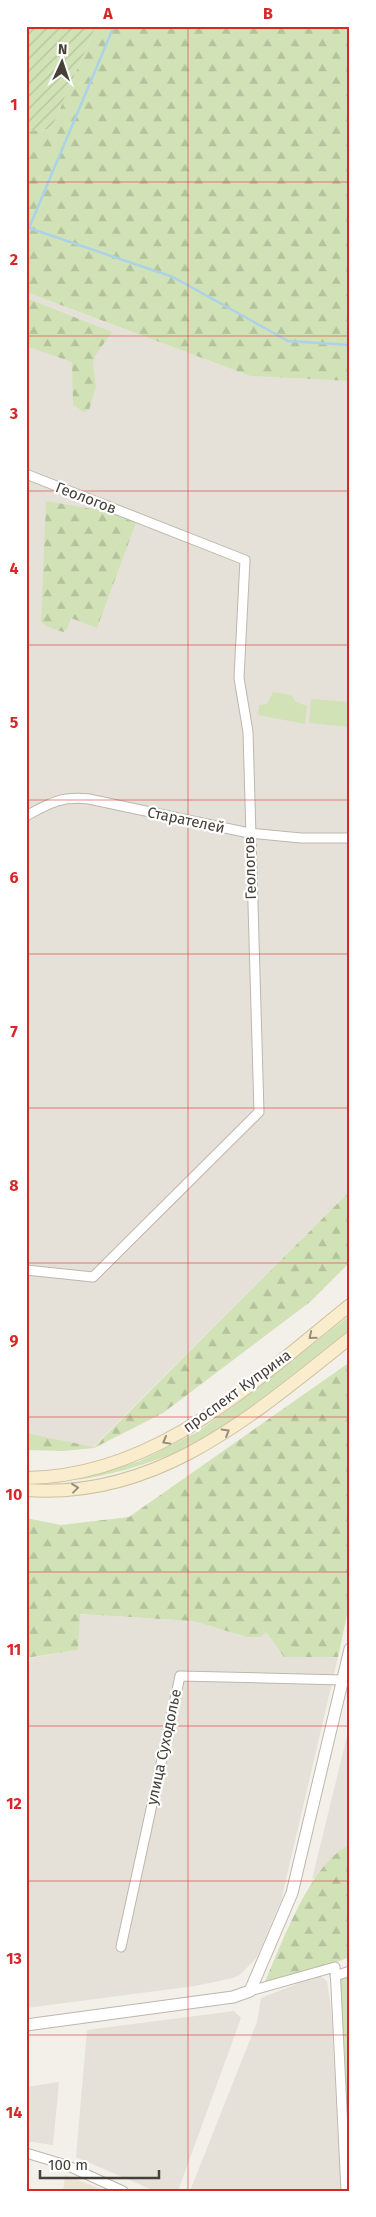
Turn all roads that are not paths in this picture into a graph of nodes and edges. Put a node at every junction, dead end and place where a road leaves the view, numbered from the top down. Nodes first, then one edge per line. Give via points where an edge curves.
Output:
1 (26, 474) edge
2 (26, 816) edge
3 (249, 833) junction
4 (350, 838) edge
5 (26, 1270) edge
6 (350, 1305) edge
7 (350, 1338) edge
8 (26, 1478) edge
9 (26, 1490) edge
10 (350, 1649) edge
11 (343, 1680) junction
12 (120, 1947) dead end
13 (350, 1971) edge
14 (335, 1976) junction
15 (250, 1991) junction
16 (26, 2025) edge
17 (26, 2153) edge
18 (123, 2191) edge
19 (346, 2191) edge

1 - 3 street, Геологов via 245,560 239,678 248,732
2 - 3 street, Старателей via 52,802 70,797
3 - 4 street, Старателей
3 - 5 street, Геологов via 259,1112 92,1277
6 -> 8 main road, проспект Куприна via 238,1395 161,1444 116,1462 75,1473
9 -> 7 main road, проспект Куприна via 74,1489 119,1481 167,1465 245,1421
10 - 11 street
11 - 12 street, улица Суходолье via 180,1676
11 - 15 street via 292,1894
13 - 14 street
14 - 15 street via 335,1967
14 - 19 street
15 - 16 street via 233,1997
17 - 18 street via 66,2165

